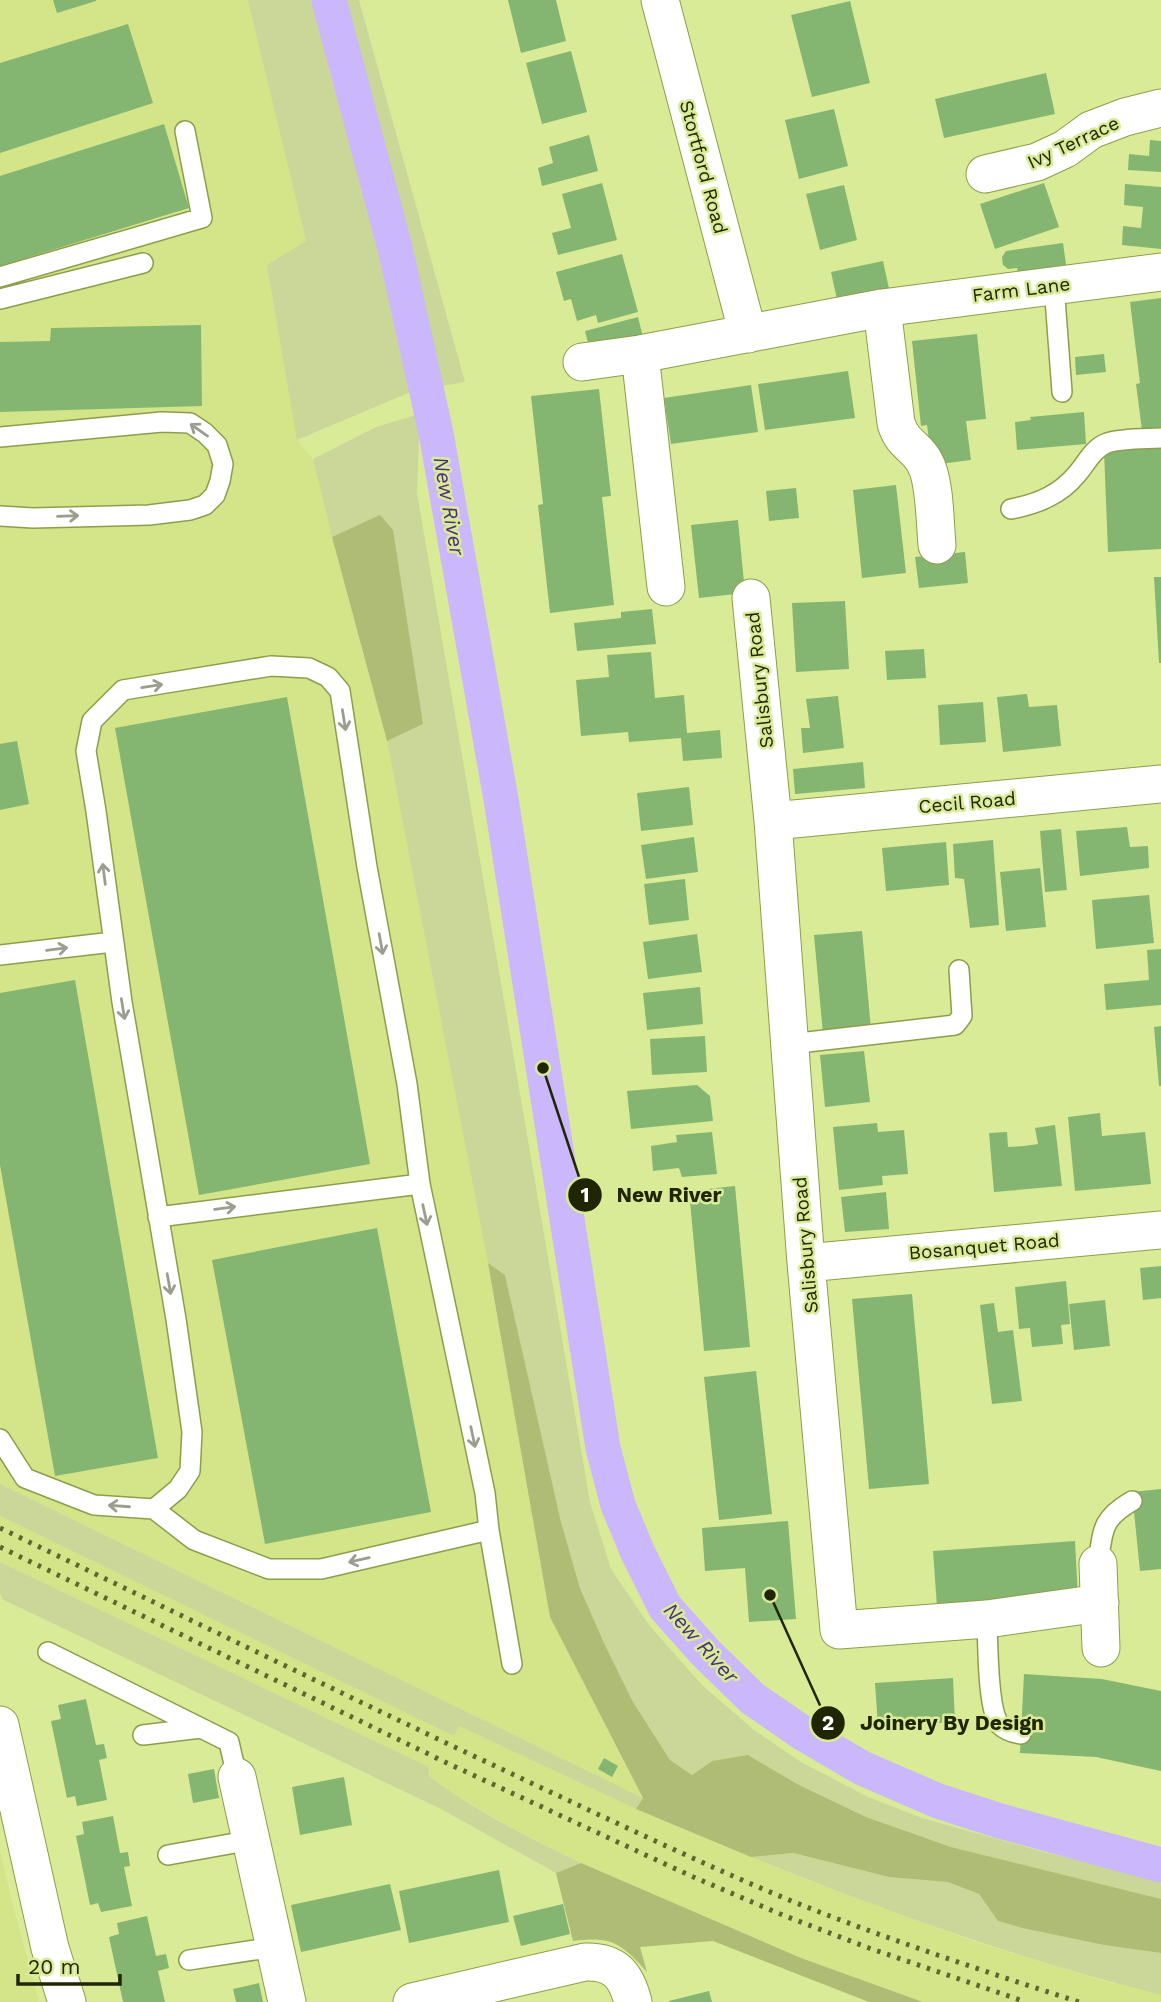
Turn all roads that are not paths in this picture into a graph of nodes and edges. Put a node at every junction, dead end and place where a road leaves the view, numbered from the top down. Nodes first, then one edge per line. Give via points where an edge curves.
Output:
1 (660, 0) edge
2 (1161, 108) edge
3 (184, 131) dead end
4 (985, 174) dead end
5 (143, 263) dead end
6 (1161, 272) edge
7 (0, 277) edge
8 (1054, 285) junction
9 (0, 299) edge
10 (907, 304) junction
11 (748, 334) junction
12 (640, 354) junction
13 (582, 362) dead end
14 (1062, 392) dead end
15 (0, 437) edge
16 (1161, 438) edge
17 (1011, 509) dead end
18 (0, 516) edge
19 (937, 545) dead end
20 (666, 587) dead end
21 (751, 598) dead end
22 (1161, 784) edge
23 (773, 821) junction
24 (113, 942) junction
25 (0, 956) edge
26 (959, 970) dead end
27 (790, 1044) junction
28 (420, 1184) junction
29 (158, 1217) junction
30 (1161, 1230) edge
31 (806, 1263) junction
32 (0, 1439) edge
33 (1132, 1500) dead end
34 (154, 1509) junction
35 (489, 1530) junction
36 (1098, 1564) joint
37 (1100, 1603) junction
38 (987, 1619) junction
39 (1101, 1648) dead end
40 (48, 1652) dead end
41 (512, 1664) dead end
42 (0, 1726) edge
43 (201, 1728) junction
44 (1021, 1734) dead end
45 (144, 1735) dead end
46 (237, 1777) joint
47 (252, 1840) junction
48 (168, 1854) dead end
49 (274, 1947) junction
50 (189, 1960) dead end
51 (67, 2002) edge
52 (287, 2002) edge
53 (412, 2002) edge
54 (633, 2002) edge

1 - 11 street, Stortford Road
2 - 4 street, Ivy Terrace via 1091,130 1037,162
3 - 7 lane via 202,218
5 - 9 lane
6 - 8 street, Farm Lane
8 - 10 street, Farm Lane
8 - 14 lane
10 - 11 street, Farm Lane
10 - 19 street via 896,423 900,435 927,465
11 - 12 street, Farm Lane
12 - 13 street, Farm Lane
12 - 20 street
18 -> 15 lane via 149,515 190,510 215,495 223,464 217,445 190,424 162,422
16 - 17 lane via 1107,443 1065,487 1049,498
21 - 23 street, Salisbury Road
22 - 23 street, Cecil Road
23 - 27 street, Salisbury Road
25 -> 24 lane
24 -> 28 lane via 86,751 92,721 123,690 271,666 309,668 328,677 340,691
24 -> 29 lane
26 - 27 lane via 962,1016 955,1024
27 - 31 street, Salisbury Road
29 -> 28 lane
28 -> 35 lane
29 -> 34 lane via 192,1432 190,1471 178,1489
30 - 31 street, Bosanquet Road
31 - 38 street, Salisbury Road via 839,1630
34 -> 32 lane via 94,1505 25,1478
33 - 36 lane via 1116,1510 1103,1528
35 -> 34 lane via 321,1569 269,1569 194,1540
35 - 41 lane
36 - 37 street
37 - 38 street, Salisbury Road
37 - 39 street
38 - 44 lane via 996,1717 1001,1726
40 - 43 lane
42 - 51 street via 47,1935
43 - 45 lane
43 - 46 lane via 229,1742
46 - 47 street
47 - 48 lane
47 - 49 street
49 - 50 lane
49 - 52 street
53 - 54 street via 600,1961 622,1974

